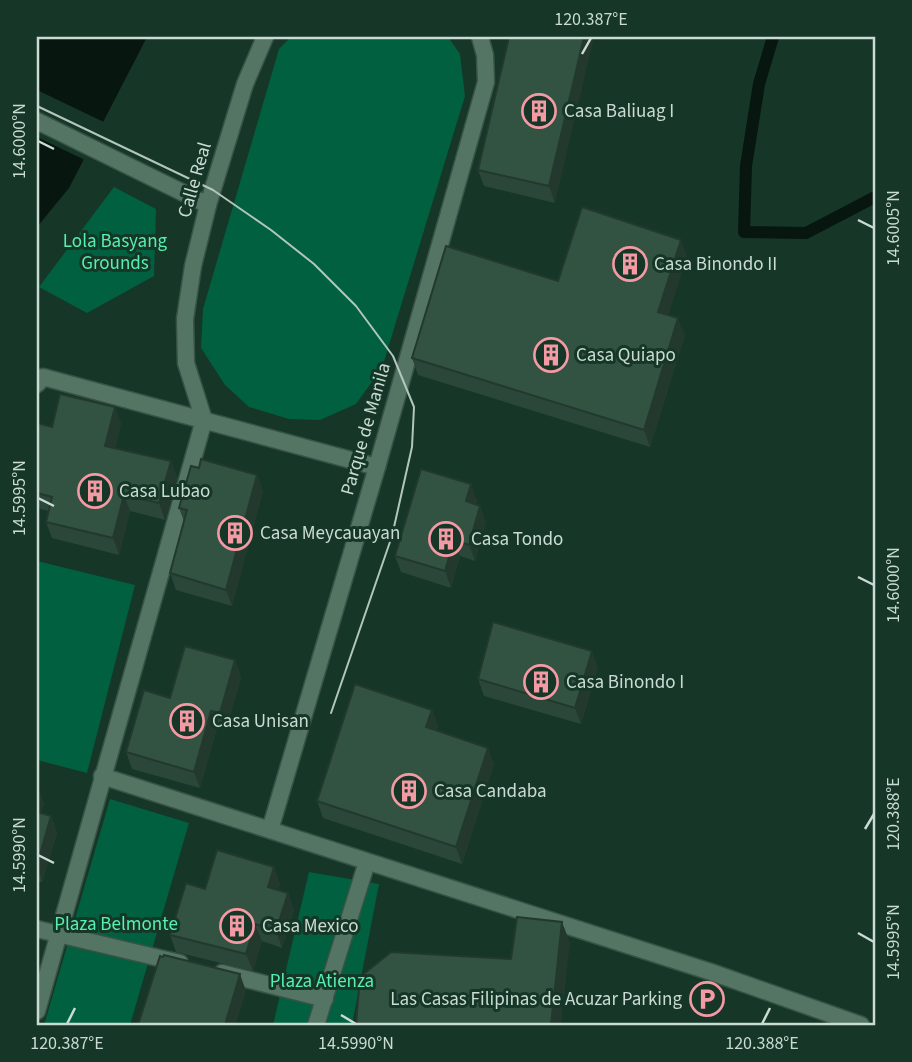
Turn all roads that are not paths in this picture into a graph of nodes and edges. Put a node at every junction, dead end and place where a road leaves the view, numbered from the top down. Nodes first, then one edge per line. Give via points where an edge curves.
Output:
1 (265, 37) edge
2 (480, 37) edge
3 (37, 121) edge
4 (208, 205) junction
5 (37, 384) edge
6 (204, 420) junction
7 (377, 467) junction
8 (102, 776) junction
9 (270, 830) junction
10 (367, 862) junction
11 (37, 929) edge
12 (58, 933) junction
13 (325, 999) junction
14 (37, 1011) edge
15 (316, 1025) edge
16 (861, 1025) edge

1 - 4 lane, Calle Real via 245,84
2 - 7 lane, Parque de Manila via 486,82
3 - 4 lane
4 - 6 lane, Calle Real via 185,319 186,363
5 - 6 lane via 43,377
6 - 7 lane
6 - 8 lane
7 - 9 lane, Parque de Manila
8 - 9 lane
8 - 12 lane
9 - 10 lane
10 - 13 lane
10 - 16 lane
11 - 12 lane
12 - 13 lane
12 - 14 lane
13 - 15 lane

